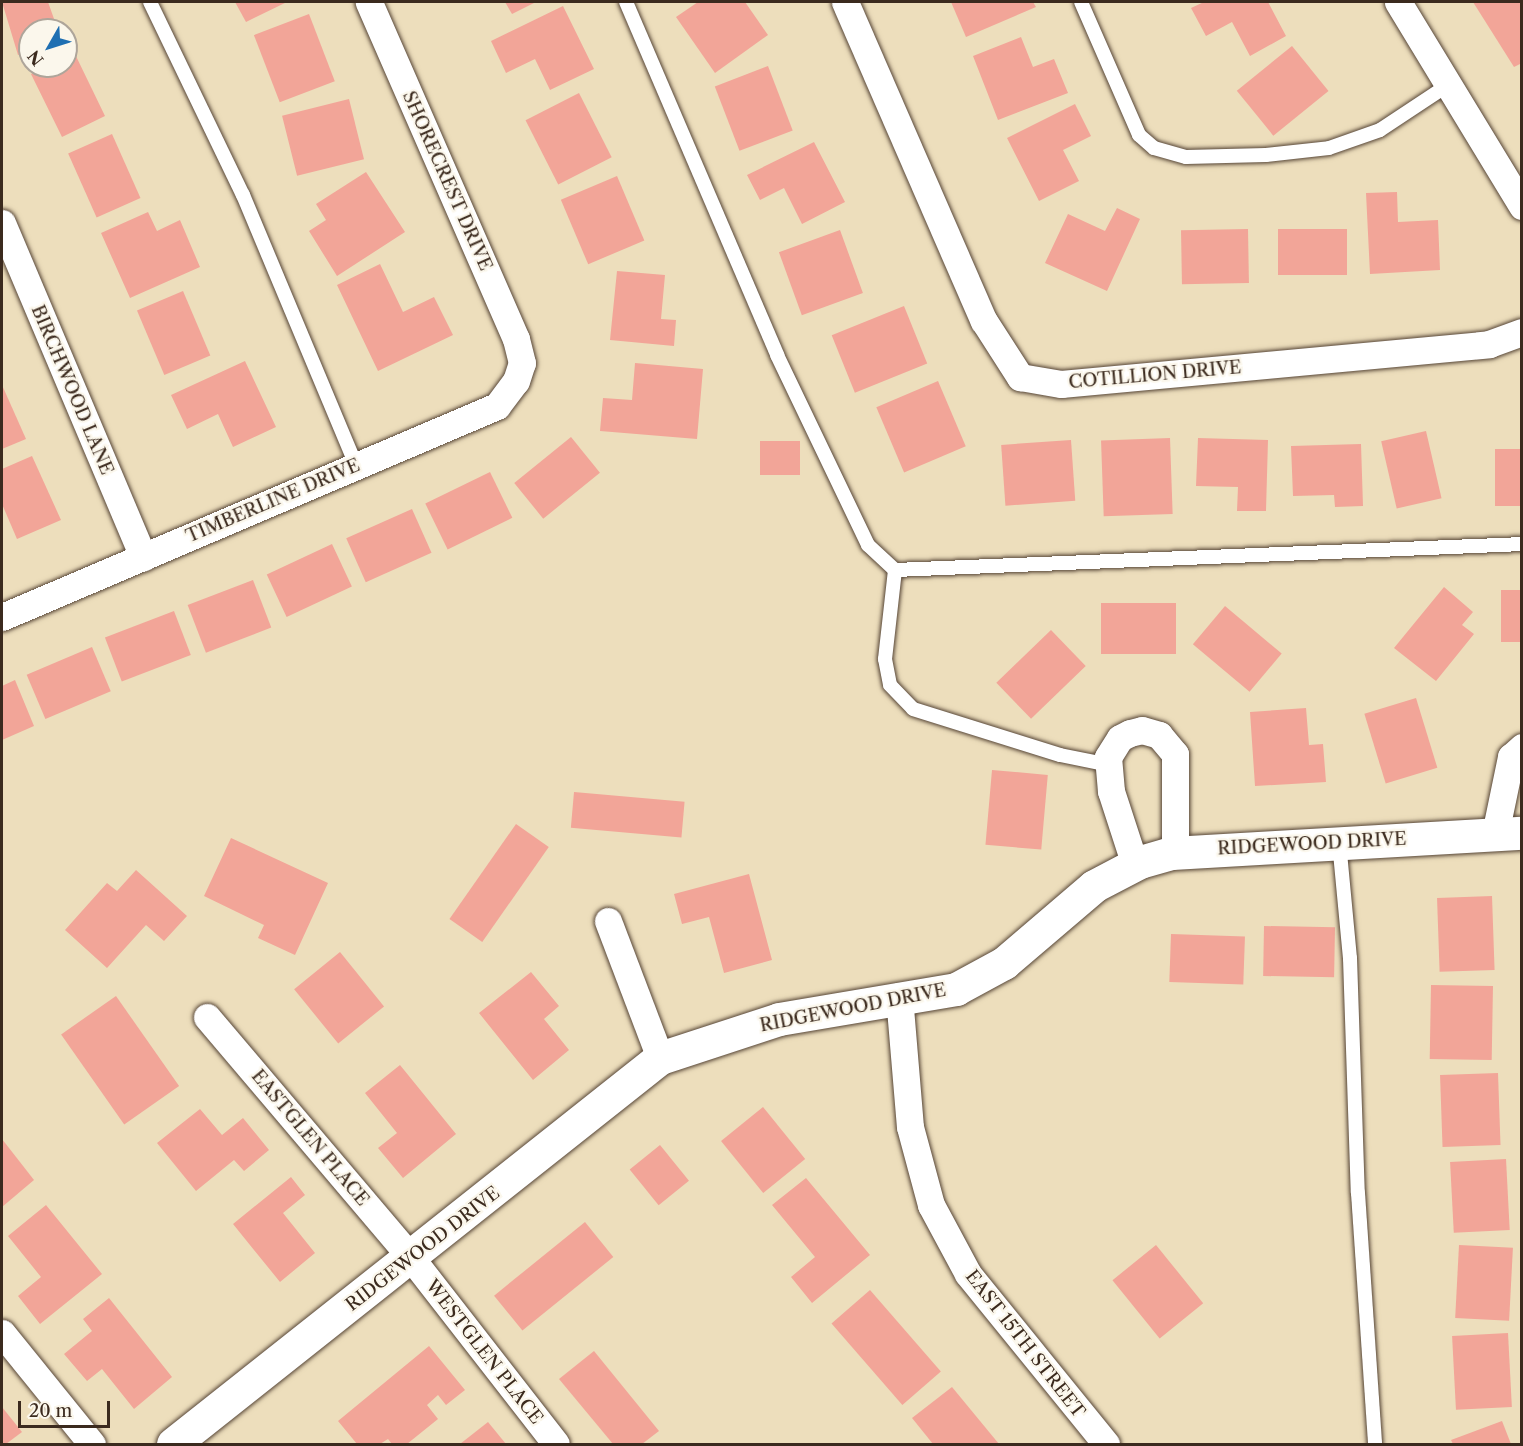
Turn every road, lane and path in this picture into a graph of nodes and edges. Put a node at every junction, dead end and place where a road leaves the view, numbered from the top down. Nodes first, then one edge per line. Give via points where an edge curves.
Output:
1 (150, 2) edge
2 (369, 2) edge
3 (626, 2) edge
4 (845, 2) edge
5 (1081, 2) edge
6 (1398, 2) edge
7 (1448, 85) junction
8 (1521, 206) edge
9 (2, 223) edge
10 (1521, 332) edge
11 (522, 363) joint
12 (356, 465) junction
13 (1521, 544) edge
14 (143, 557) junction
15 (895, 570) junction
16 (2, 617) edge
17 (1521, 747) edge
18 (1108, 765) junction
19 (1508, 833) edge
20 (1339, 842) junction
21 (1175, 852) junction
22 (1135, 865) junction
23 (608, 921) dead end
24 (899, 996) junction
25 (207, 1017) dead end
26 (660, 1058) junction
27 (412, 1259) junction
28 (2, 1333) edge
29 (92, 1444) edge
30 (173, 1444) edge
31 (556, 1444) edge
32 (1106, 1444) edge
33 (1375, 1444) edge

1 - 12 lane via 243,195
2 - 11 street, SHORECREST DRIVE via 516,339
3 - 15 lane via 782,365 868,545
4 - 10 street, COTILLION DRIVE via 984,321 1020,377 1073,383 1489,344
5 - 7 lane via 1139,135 1154,148 1186,157 1266,155 1329,148 1380,130
6 - 7 street
7 - 8 street
9 - 14 street, BIRCHWOOD LANE
11 - 12 street, TIMBERLINE DRIVE via 516,381 497,406
12 - 14 street, TIMBERLINE DRIVE
13 - 15 lane
14 - 16 street, TIMBERLINE DRIVE
15 - 18 lane via 885,659 890,685 913,709 1060,755
17 - 19 street via 1511,757
18 - 21 street via 1111,748 1120,738 1142,730 1159,735 1175,754
18 - 22 street via 1111,791
19 - 20 street, RIDGEWOOD DRIVE
20 - 21 street, RIDGEWOOD DRIVE
20 - 33 lane via 1350,958 1358,1193
21 - 22 street, RIDGEWOOD DRIVE
22 - 24 street, RIDGEWOOD DRIVE via 1094,886 1004,963 956,989
23 - 26 street
24 - 26 street, RIDGEWOOD DRIVE via 779,1018
24 - 32 street, EAST 15TH STREET via 910,1127 931,1205 968,1274
25 - 27 street, EASTGLEN PLACE
26 - 27 street, RIDGEWOOD DRIVE
27 - 30 street, RIDGEWOOD DRIVE
27 - 31 street, WESTGLEN PLACE
28 - 29 street

